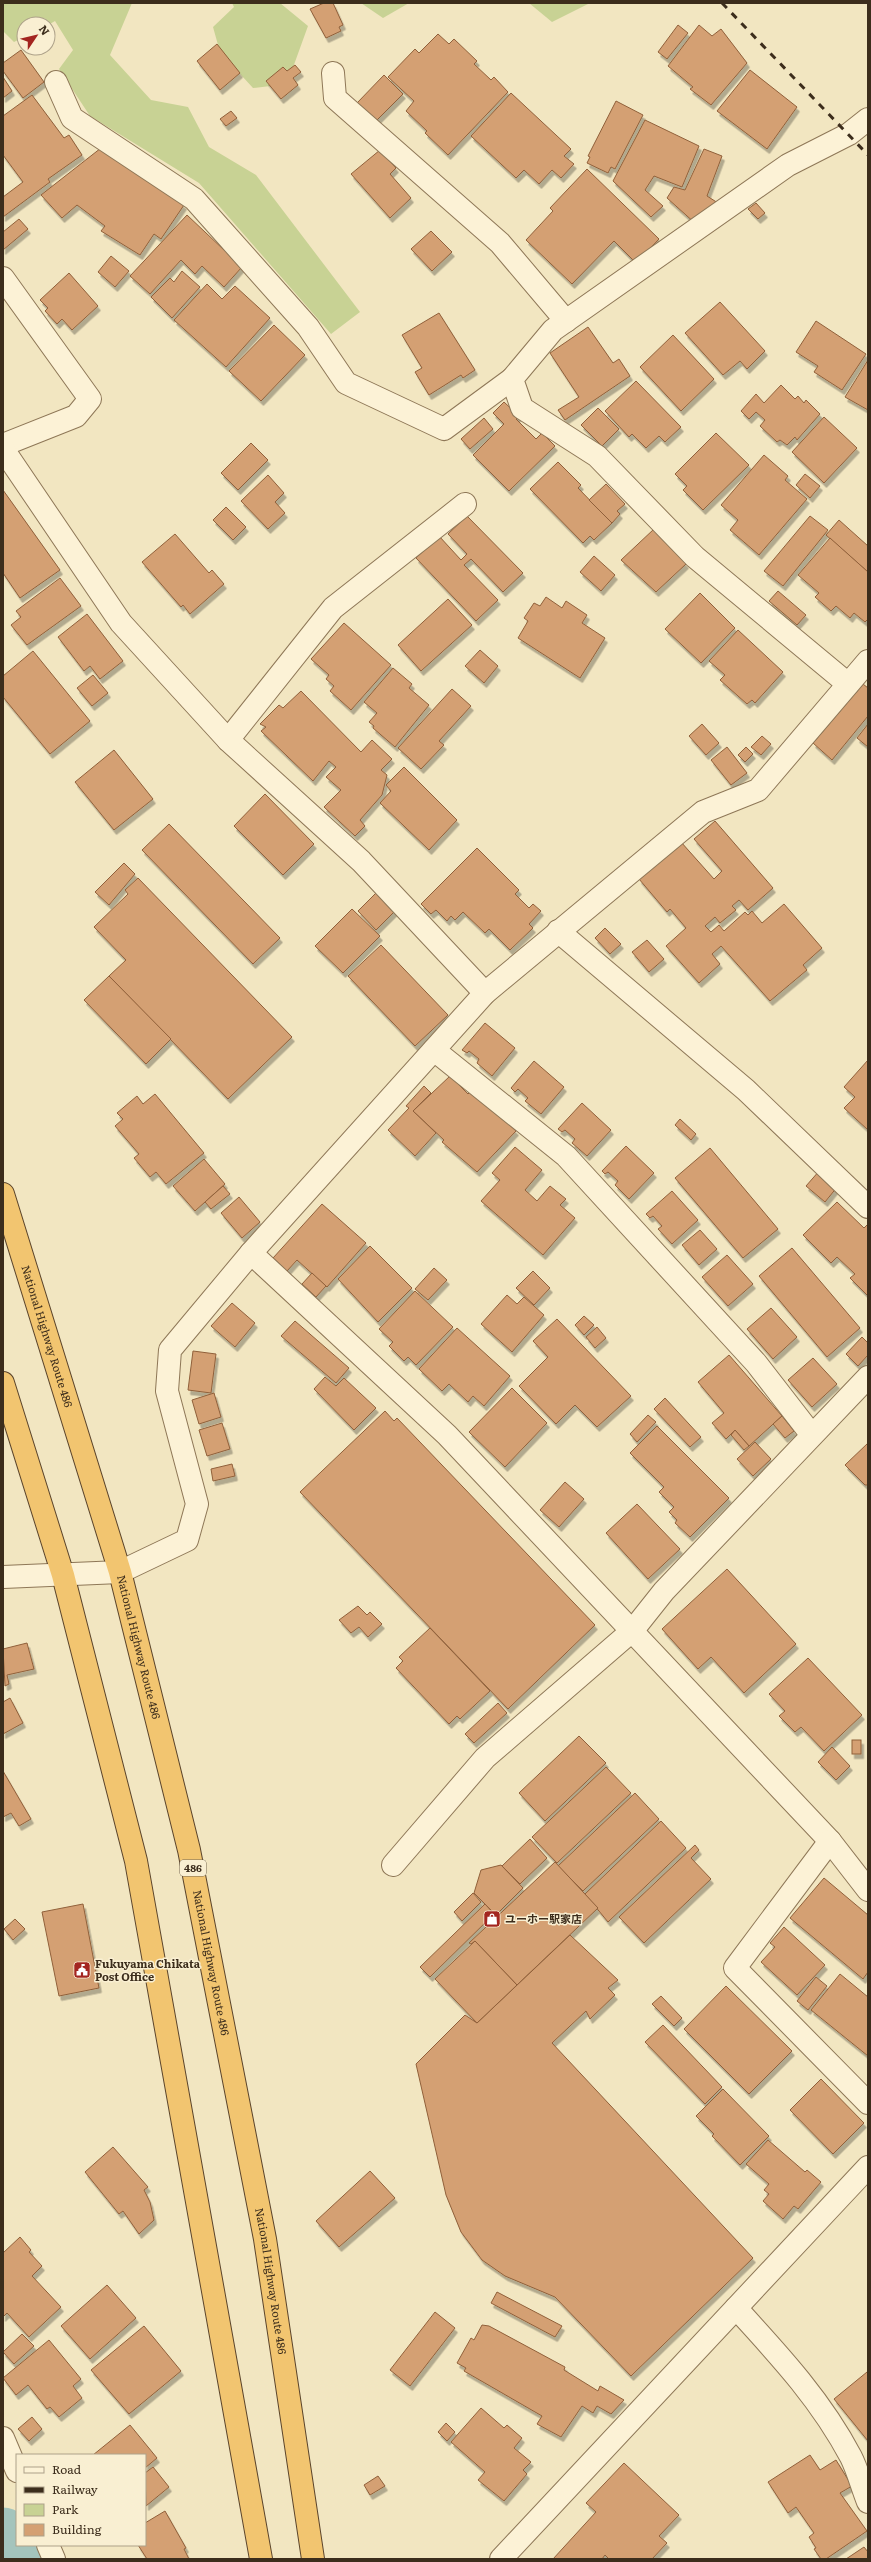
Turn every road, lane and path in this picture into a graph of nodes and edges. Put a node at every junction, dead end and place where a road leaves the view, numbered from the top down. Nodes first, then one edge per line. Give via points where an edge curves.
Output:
1 (333, 73) dead end
2 (56, 82) dead end
3 (868, 119) edge
4 (3, 278) edge
5 (566, 321) junction
6 (512, 379) junction
7 (3, 445) edge
8 (3, 449) edge
9 (465, 504) dead end
10 (868, 662) edge
11 (848, 684) junction
12 (228, 740) junction
13 (558, 931) junction
14 (485, 993) junction
15 (434, 1050) junction
16 (3, 1194) edge
17 (868, 1207) edge
18 (251, 1253) junction
19 (868, 1377) edge
20 (3, 1383) edge
21 (811, 1434) junction
22 (120, 1572) junction
23 (63, 1575) junction
24 (3, 1577) edge
25 (633, 1630) junction
26 (830, 1841) junction
27 (392, 1865) dead end
28 (868, 1890) edge
29 (868, 2103) edge
30 (868, 2167) edge
31 (736, 2308) junction
32 (5, 2447) edge
33 (16, 2469) edge
34 (868, 2502) edge
35 (48, 2546) edge
36 (54, 2559) edge
37 (261, 2559) edge
38 (313, 2559) edge
39 (501, 2559) edge

1 - 5 street via 334,98 500,243
2 - 6 street via 72,118 194,198 308,327 346,384 444,429
3 - 5 street via 848,134 788,165
4 - 7 street via 90,399 76,416
5 - 6 street via 553,330
6 - 11 street via 522,408 597,456 695,557
8 - 12 street via 121,623
9 - 12 street via 333,608
10 - 11 street
11 - 13 street via 758,790 703,812
12 - 14 street via 361,861
13 - 14 street
13 - 17 street via 746,1090
14 - 15 street
15 - 18 street
15 - 21 street via 566,1156 756,1363
16 - 22 highway, National Highway Route 486 / 486
18 - 22 street via 170,1350 167,1391 196,1504 187,1540
18 - 25 street via 447,1435
19 - 21 street
20 - 23 highway
21 - 25 street via 664,1591
22 - 23 street
22 - 38 highway, National Highway Route 486 / 486 via 189,1850 265,2239
23 - 24 street
23 - 37 highway via 136,1861
25 - 26 street
25 - 27 street via 485,1758
26 - 28 street
26 - 29 street via 735,1968
30 - 31 street
31 - 34 street via 794,2371 823,2410 851,2458
31 - 39 street
32 - 33 street
35 - 36 street

